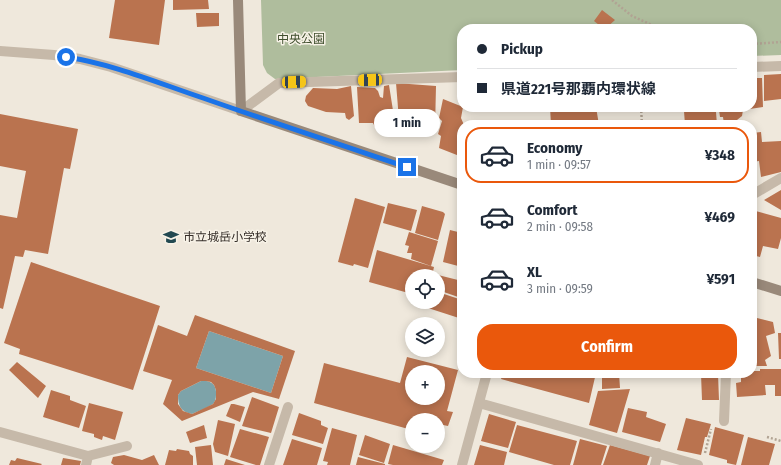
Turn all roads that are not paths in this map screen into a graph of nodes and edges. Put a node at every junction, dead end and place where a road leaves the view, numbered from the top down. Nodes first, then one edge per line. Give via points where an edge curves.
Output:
1 (238, 0) edge
2 (0, 51) edge
3 (781, 66) edge
4 (757, 67) edge
5 (457, 77) edge
6 (241, 111) junction
7 (781, 178) edge
8 (457, 183) edge
9 (757, 192) edge
10 (757, 284) edge
11 (781, 291) edge
12 (486, 378) edge
13 (726, 378) edge
14 (479, 403) junction
15 (288, 407) dead end
16 (724, 421) road end
17 (0, 432) edge
18 (127, 446) dead end
19 (658, 453) junction
20 (87, 461) edge
21 (701, 461) edge
22 (269, 465) edge
23 (462, 465) edge
24 (655, 465) edge

1 - 6 main road
2 - 6 street via 80,59
3 - 4 street
5 - 6 street via 279,83
6 - 8 main road
7 - 9 street
10 - 11 main road
12 - 14 street
13 - 16 street
14 - 19 street
14 - 23 street
15 - 22 street
17 - 20 street
18 - 20 street
19 - 21 street
19 - 24 street

